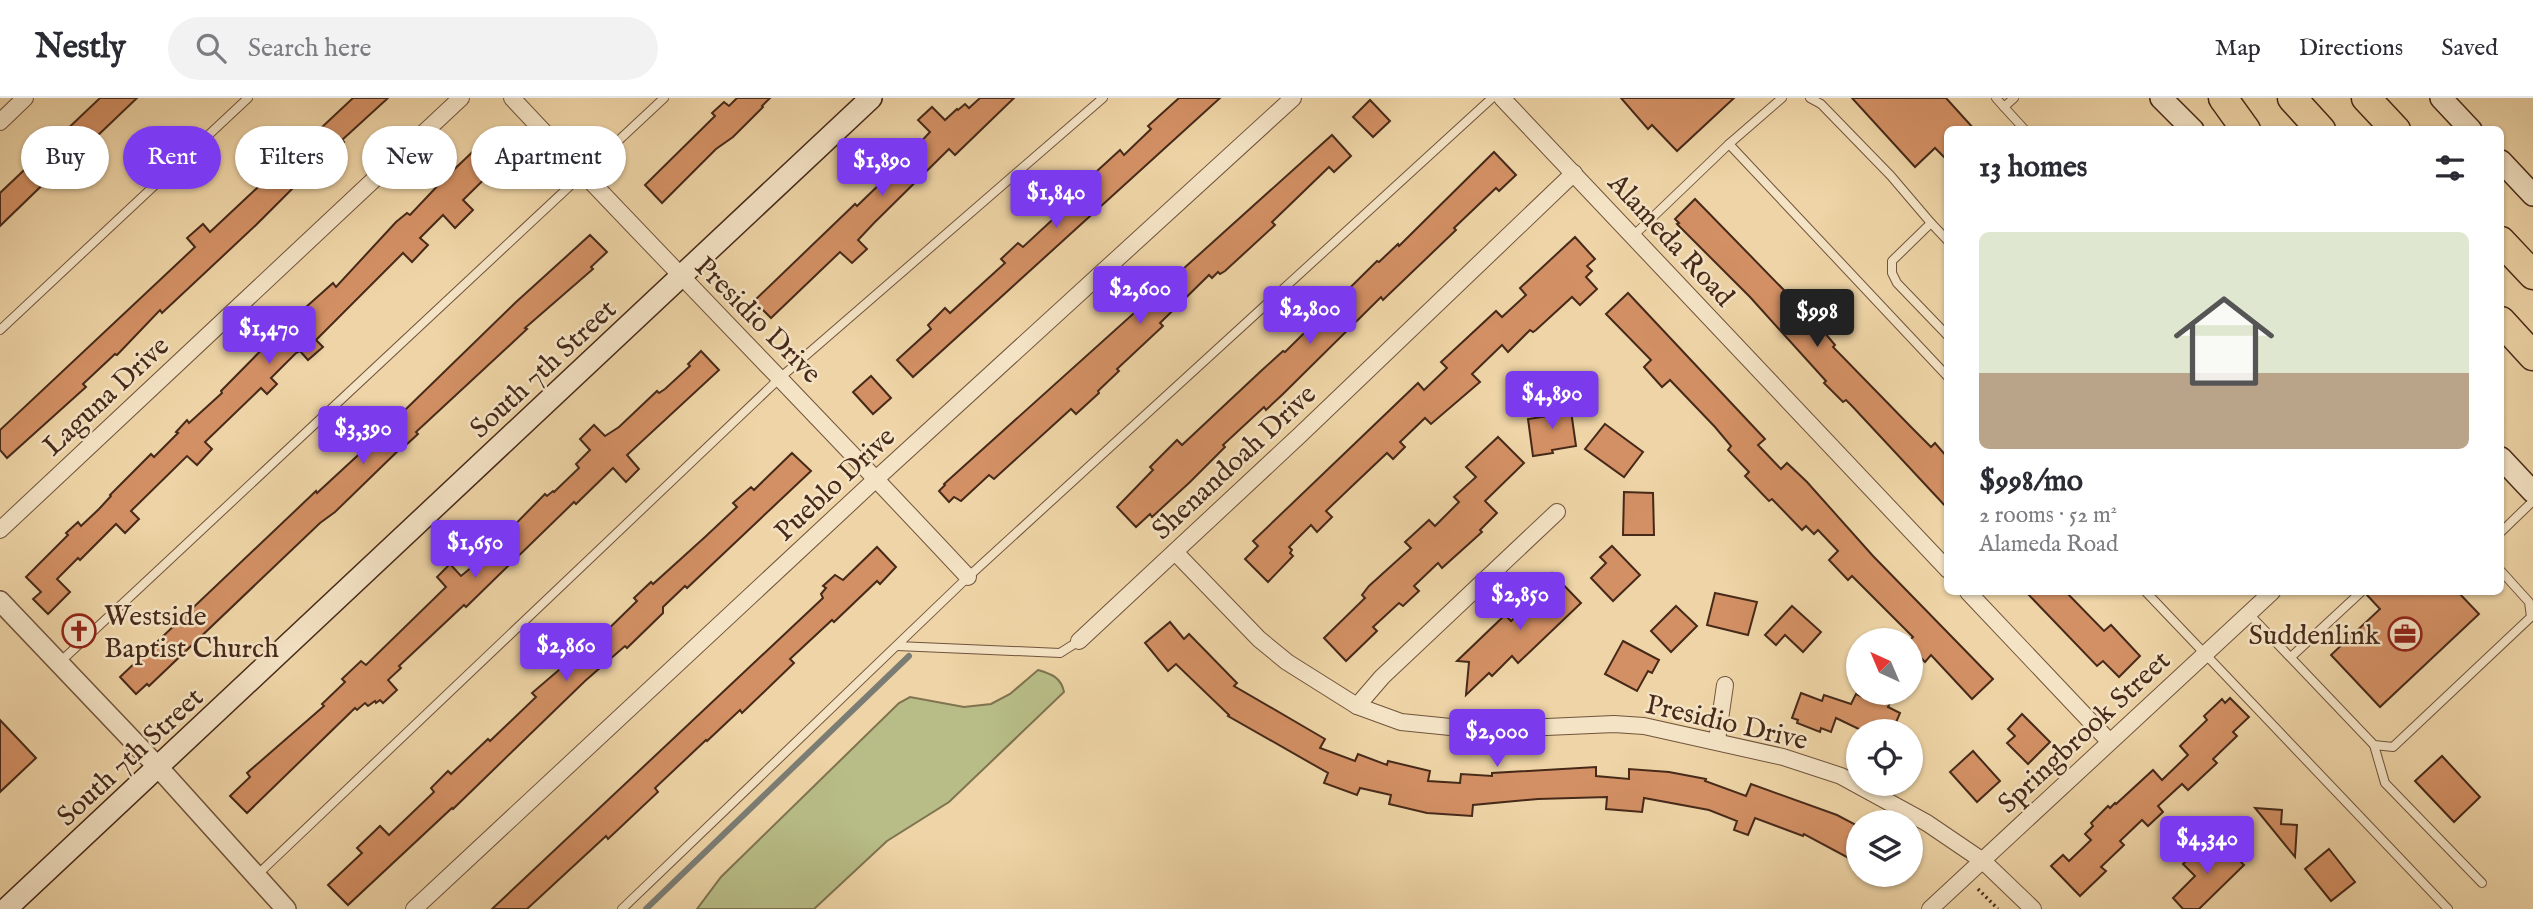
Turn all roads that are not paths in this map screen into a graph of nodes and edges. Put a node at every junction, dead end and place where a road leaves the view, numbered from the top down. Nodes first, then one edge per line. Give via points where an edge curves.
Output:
1 (25, 98) edge
2 (248, 98) edge
3 (461, 98) edge
4 (512, 98) edge
5 (664, 98) edge
6 (872, 98) edge
7 (1104, 98) edge
8 (1293, 98) edge
9 (1492, 98) edge
10 (1502, 98) edge
11 (1782, 98) edge
12 (1810, 98) edge
13 (1996, 98) edge
14 (2014, 98) edge
15 (2161, 98) edge
16 (2223, 98) edge
17 (2292, 98) edge
18 (2366, 98) edge
19 (2441, 98) edge
20 (2004, 107) junction
21 (0, 122) edge
22 (538, 126) edge
23 (2021, 126) edge
24 (2189, 126) edge
25 (2243, 126) edge
26 (2318, 126) edge
27 (2392, 126) edge
28 (2467, 126) edge
29 (626, 133) edge
30 (1729, 144) junction
31 (2504, 164) edge
32 (1574, 173) junction
33 (565, 189) edge
34 (597, 189) edge
35 (2533, 195) edge
36 (1931, 223) junction
37 (1633, 236) junction
38 (1944, 237) edge
39 (2504, 244) edge
40 (2533, 275) edge
41 (680, 277) junction
42 (2504, 324) edge
43 (0, 330) edge
44 (1944, 332) edge
45 (2533, 356) edge
46 (1944, 373) edge
47 (781, 377) junction
48 (2504, 461) edge
49 (876, 479) junction
50 (2533, 492) edge
51 (2533, 501) edge
52 (1557, 512) dead end
53 (2504, 529) edge
54 (0, 530) edge
55 (1175, 552) junction
56 (1944, 566) edge
57 (2504, 574) edge
58 (968, 577) junction
59 (1971, 595) edge
60 (2149, 595) edge
61 (2269, 595) edge
62 (2358, 595) edge
63 (0, 601) edge
64 (2248, 613) junction
65 (1079, 642) joint
66 (897, 646) junction
67 (2204, 654) junction
68 (2291, 657) junction
69 (59, 663) junction
70 (1725, 685) dead end
71 (1357, 706) junction
72 (1717, 740) junction
73 (2109, 741) junction
74 (2374, 745) junction
75 (158, 767) junction
76 (1983, 861) junction
77 (256, 876) junction
78 (2482, 883) dead end
79 (6, 909) edge
80 (286, 909) edge
81 (414, 909) edge
82 (622, 909) edge
83 (1930, 909) edge
84 (2033, 909) edge
85 (2448, 909) edge

1 - 21 street
2 - 43 lane
3 - 54 street, Laguna Drive
4 - 22 street, Presidio Drive
5 - 29 lane
6 - 41 main road, South 7th Street
7 - 47 lane
8 - 49 street, Pueblo Drive
9 - 58 lane
10 - 32 street, Alameda Road
11 - 30 lane
12 - 36 lane via 1883,167
13 - 20 lane
14 - 20 lane
15 - 24 main road
16 - 25 highway
17 - 26 highway
18 - 27 highway
19 - 28 main road
20 - 23 lane
30 - 37 lane
30 - 46 lane
31 - 35 main road
32 - 37 street, Alameda Road
32 - 55 street, Shenandoah Drive
33 - 69 lane
34 - 41 street, Presidio Drive
36 - 38 lane
36 - 44 lane via 1892,261 1892,273 1896,283
37 - 56 street, Alameda Road
39 - 40 highway
41 - 47 street, Presidio Drive
41 - 75 main road, South 7th Street
42 - 45 highway
47 - 49 street, Presidio Drive
47 - 77 lane
48 - 50 main road
49 - 58 street, Presidio Drive
49 - 81 street, Pueblo Drive
51 - 53 lane
52 - 71 street
55 - 65 street, Shenandoah Drive
55 - 71 street, Presidio Drive via 1259,639
57 - 74 lane via 2529,602 2531,617 2393,747
58 - 66 lane
59 - 73 street
60 - 67 lane
61 - 64 street, Springbrook Street
62 - 68 lane
63 - 69 street
64 - 67 street, Springbrook Street
64 - 68 lane
65 - 66 lane via 1060,653
66 - 82 lane
67 - 73 street, Springbrook Street
67 - 85 lane
68 - 74 lane
69 - 75 street
70 - 72 street
71 - 72 street, Presidio Drive via 1401,722 1433,726 1521,730 1614,724
72 - 76 street, Presidio Drive via 1841,776 1927,823
73 - 76 street, Springbrook Street
74 - 78 lane via 2385,783
75 - 77 street
75 - 79 main road, South 7th Street
76 - 83 street, Springbrook Street
76 - 84 street, Presidio Drive
77 - 80 street

